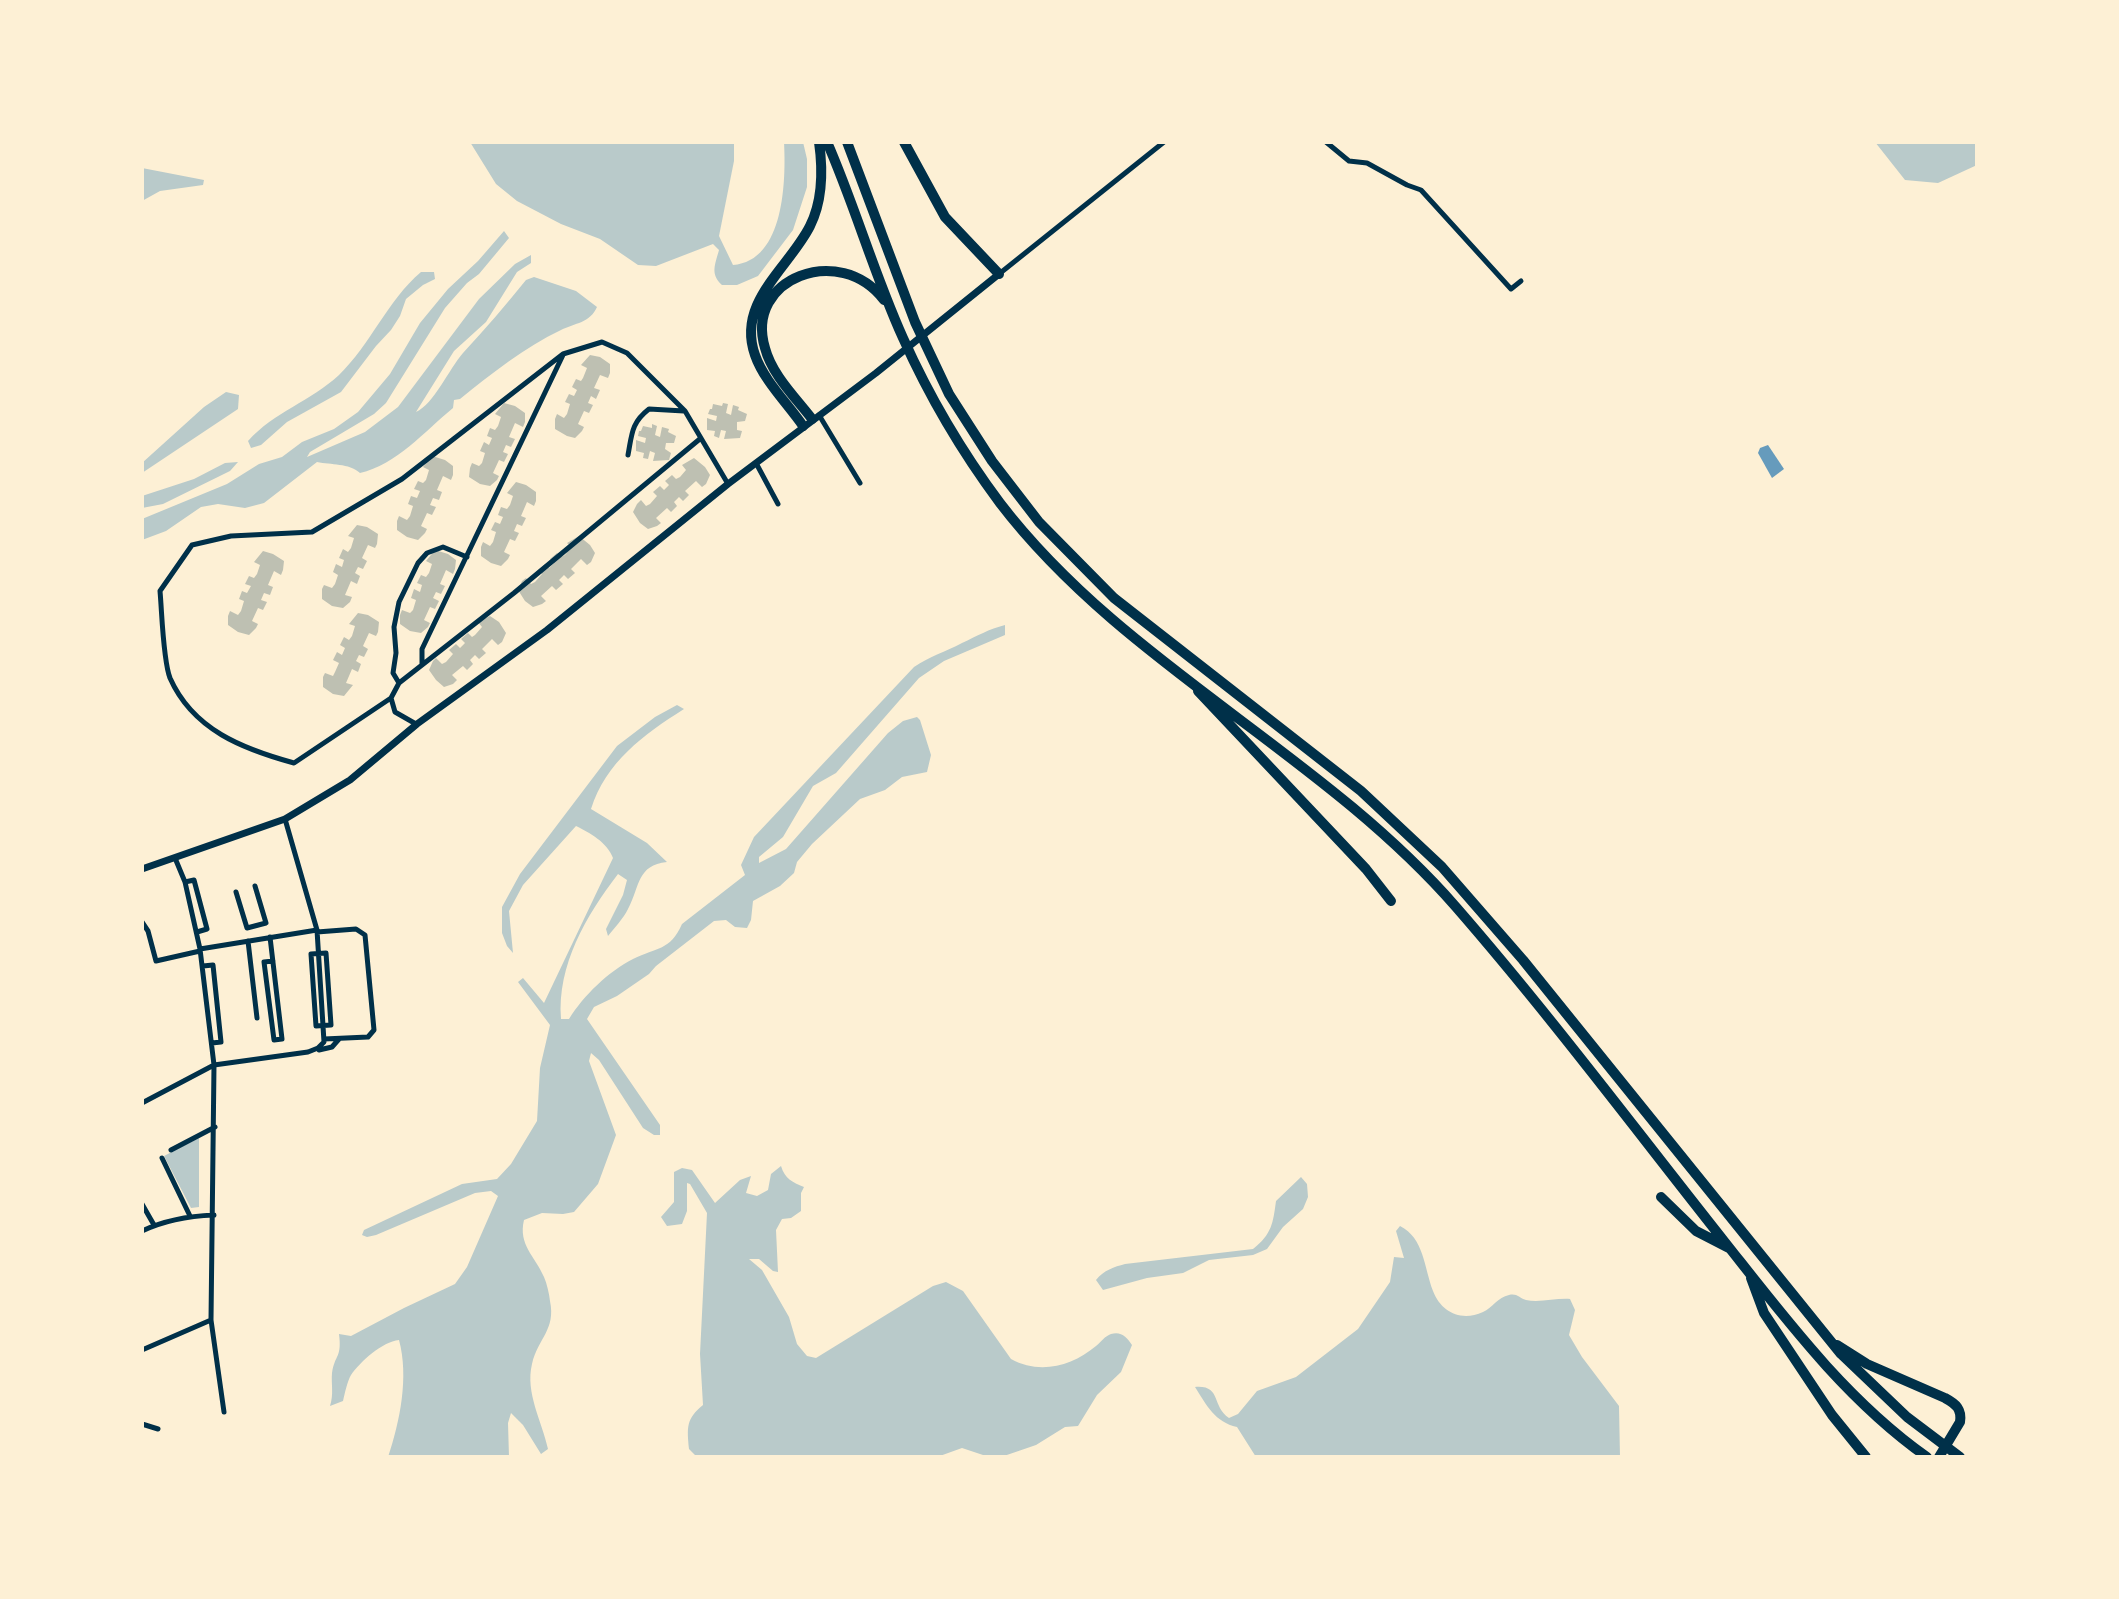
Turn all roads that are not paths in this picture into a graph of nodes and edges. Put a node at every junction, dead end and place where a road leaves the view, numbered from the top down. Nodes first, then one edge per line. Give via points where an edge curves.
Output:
1 (819, 142) edge
2 (827, 142) edge
3 (847, 142) edge
4 (904, 142) edge
5 (1164, 142) edge
6 (1326, 142) edge
7 (999, 274) junction
8 (1521, 281) dead end
9 (902, 337) junction
10 (563, 354) junction
11 (685, 411) junction
12 (811, 420) junction
13 (701, 438) junction
14 (628, 455) dead end
15 (756, 463) junction
16 (860, 483) dead end
17 (728, 484) junction
18 (778, 504) dead end
19 (467, 557) junction
20 (422, 664) junction
21 (1187, 677) junction
22 (399, 683) junction
23 (391, 698) junction
24 (417, 724) junction
25 (285, 819) junction
26 (175, 858) junction
27 (142, 869) edge
28 (185, 882) junction
29 (255, 886) dead end
30 (236, 892) dead end
31 (1391, 901) dead end
32 (142, 922) edge
33 (257, 926) junction
34 (317, 931) junction
35 (197, 932) junction
36 (270, 937) junction
37 (260, 939) junction
38 (248, 941) junction
39 (200, 950) junction
40 (273, 961) junction
41 (203, 966) junction
42 (257, 1018) dead end
43 (324, 1039) junction
44 (339, 1039) junction
45 (212, 1043) junction
46 (314, 1050) junction
47 (214, 1065) junction
48 (142, 1103) edge
49 (215, 1127) junction
50 (171, 1150) dead end
51 (162, 1158) dead end
52 (1661, 1197) dead end
53 (142, 1204) edge
54 (214, 1215) junction
55 (190, 1216) junction
56 (154, 1225) junction
57 (142, 1231) edge
58 (1729, 1248) junction
59 (1749, 1273) junction
60 (211, 1320) junction
61 (1830, 1341) junction
62 (142, 1350) edge
63 (224, 1412) dead end
64 (142, 1424) edge
65 (158, 1429) dead end
66 (1866, 1457) edge
67 (1927, 1457) edge
68 (1939, 1457) edge
69 (1960, 1457) edge

1 - 12 highway via 821,183 811,224 765,287 751,324 757,360
2 - 9 highway
3 - 61 highway via 903,293 949,394 1017,495 1114,598 1361,791 1460,885
4 - 7 highway via 945,217
5 - 7 street
6 - 8 street via 1349,161 1367,163 1421,190 1511,289
7 - 12 street
9 - 12 highway via 879,294 853,274 816,271 784,285 764,317 765,351
9 - 21 highway via 936,405 1001,504 1085,593
10 - 11 street via 602,342 627,353
10 - 19 street
10 - 23 street via 402,479 312,532 231,536 192,545 160,591 169,676 193,715 247,750 294,763
11 - 13 street
11 - 14 street via 649,409 633,425
12 - 15 street
12 - 16 street
13 - 17 street
13 - 20 street
15 - 17 street
15 - 18 street
17 - 24 street via 547,630
19 - 20 street via 422,649
19 - 22 street via 443,547 418,563 399,602 394,627 393,673
20 - 22 street
21 - 31 highway
21 - 58 highway via 1349,804 1432,881
22 - 23 street
23 - 24 street via 395,712
24 - 25 street via 350,780
25 - 26 street
25 - 34 street
26 - 27 street
26 - 28 street
28 - 35 street
28 - 35 street via 194,880 207,929
29 - 33 street via 266,923
30 - 33 street via 247,928
32 - 39 street via 156,961
33 - 37 street
34 - 36 street
34 - 43 street
34 - 44 street via 356,929 366,937 373,1033
35 - 39 street
36 - 37 street
36 - 40 street
37 - 38 street
38 - 39 street
38 - 42 street
39 - 41 street
40 - 40 street via 282,1039 274,1040 264,962
41 - 45 street
41 - 45 street via 213,965 221,1042
43 - 44 street
43 - 46 street
44 - 46 street via 332,1047
45 - 47 street
46 - 47 street
47 - 48 street
47 - 49 street
49 - 50 street
49 - 54 street
51 - 55 street
52 - 58 highway via 1696,1231
53 - 56 street
54 - 55 street
54 - 60 street
55 - 56 street
56 - 57 street
58 - 59 highway
59 - 66 highway via 1764,1313
59 - 67 highway via 1868,1408
60 - 62 street
60 - 63 street
61 - 68 highway via 1957,1405 1960,1422
61 - 69 highway via 1880,1393
64 - 65 street

